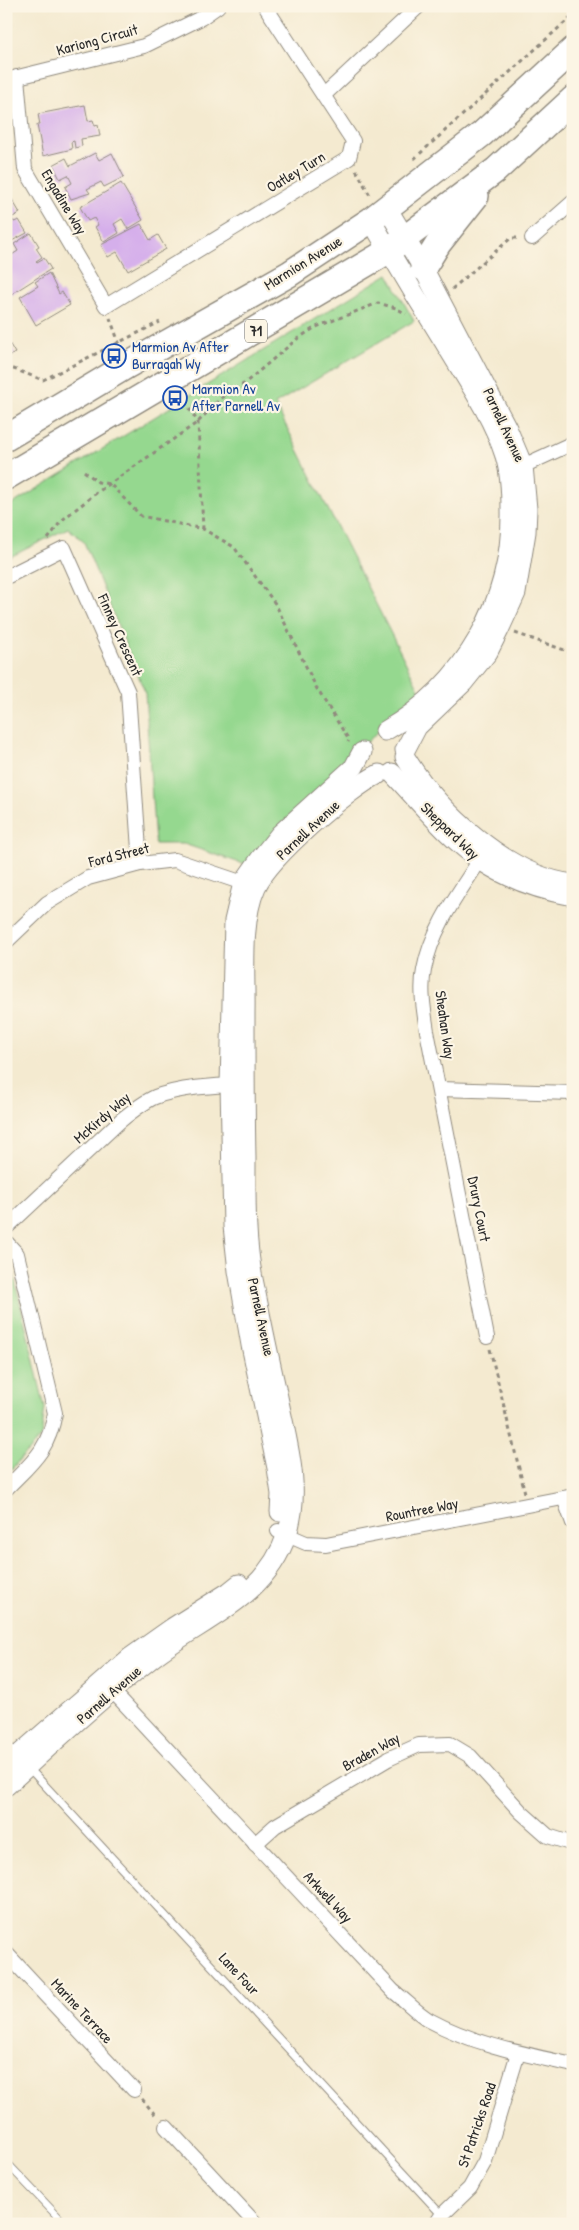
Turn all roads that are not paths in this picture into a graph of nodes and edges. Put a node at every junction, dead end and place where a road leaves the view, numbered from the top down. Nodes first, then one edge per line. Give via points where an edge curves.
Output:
1 (218, 6) edge
2 (265, 6) edge
3 (419, 6) edge
4 (573, 50) edge
5 (12, 79) edge
6 (324, 95) junction
7 (573, 99) edge
8 (496, 170) junction
9 (573, 202) edge
10 (375, 204) junction
11 (532, 238) road end
12 (397, 245) junction
13 (423, 268) junction
14 (106, 306) joint
15 (6, 438) edge
16 (573, 443) edge
17 (515, 467) junction
18 (6, 477) edge
19 (6, 577) edge
20 (385, 731) junction
21 (362, 752) junction
22 (405, 754) junction
23 (386, 774) junction
24 (484, 854) junction
25 (140, 864) junction
26 (573, 884) edge
27 (249, 885) junction
28 (573, 896) edge
29 (6, 942) edge
30 (237, 1085) junction
31 (438, 1088) junction
32 (573, 1093) edge
33 (6, 1228) edge
34 (6, 1242) edge
35 (487, 1337) road end
36 (6, 1489) edge
37 (568, 1497) edge
38 (573, 1523) edge
39 (282, 1533) junction
40 (108, 1686) junction
41 (14, 1758) edge
42 (6, 1786) edge
43 (255, 1844) junction
44 (573, 1844) edge
45 (6, 1953) edge
46 (518, 2053) junction
47 (573, 2066) edge
48 (134, 2090) road end
49 (166, 2127) road end
50 (6, 2162) edge
51 (443, 2221) edge
52 (65, 2224) edge
53 (256, 2224) edge

1 - 5 street, Kariong Circuit via 144,46
2 - 6 street, Oatley Turn
3 - 6 street
4 - 10 highway, Marmion Avenue / 71 via 482,134
5 - 14 street, Engadine Way via 25,169
6 - 14 street, Oatley Turn via 353,141 349,158
7 - 8 highway, 71
8 - 12 highway, 71
8 - 13 highway
9 - 11 street
10 - 12 street, Parnell Avenue
10 - 15 highway, Marmion Avenue / 71 via 289,274
12 - 13 street, Parnell Avenue
12 - 17 street, Parnell Avenue via 426,313 463,373 506,458
12 - 18 highway, 71
13 - 17 street, Parnell Avenue via 508,428
16 - 17 street
17 - 20 street, Parnell Avenue via 508,562 495,608 470,652 439,689 401,722
17 - 22 street, Parnell Avenue via 526,509 516,593 488,652 463,683 417,727
19 - 25 street, Finney Crescent via 64,548 128,692
20 - 21 street, Parnell Avenue via 372,734
20 - 22 street via 399,737
21 - 23 street via 365,763 374,772
21 - 27 street, Parnell Avenue via 351,769 280,834
22 - 23 street, Parnell Avenue via 403,764
22 - 24 street, Sheppard Way via 416,774
23 - 24 street, Sheppard Way via 462,845
23 - 27 street, Parnell Avenue via 349,792
24 - 26 street, Sheppard Way
24 - 28 street, Sheppard Way via 524,883
24 - 31 street, Sheahan Way via 439,925 424,971 422,999
25 - 27 street, Ford Street via 175,860
25 - 29 street, Ford Street via 88,878 47,904
27 - 30 street, Parnell Avenue
30 - 33 street, McKirdy Way via 171,1092 138,1106
30 - 39 street, Parnell Avenue via 252,1274 292,1474 294,1498
31 - 32 street
31 - 35 street, Drury Court
34 - 36 street via 17,1254 55,1412 52,1433 40,1454
37 - 38 street
37 - 39 street, Rountree Way via 326,1544 306,1543
39 - 40 street, Parnell Avenue via 272,1564 250,1590 220,1614
40 - 41 street, Parnell Avenue
40 - 43 street, Arkwell Way
41 - 42 street, Parnell Avenue
41 - 51 lane, Lane Four
43 - 44 street, Braden Way via 275,1826 419,1744 450,1744 470,1756 521,1812 548,1836
43 - 46 street, Arkwell Way via 393,1991 421,2014 474,2040
45 - 48 street, Marine Terrace
46 - 47 street, Arkwell Way
46 - 51 street, St Patricks Road via 484,2161 470,2188
49 - 53 street
50 - 52 lane

